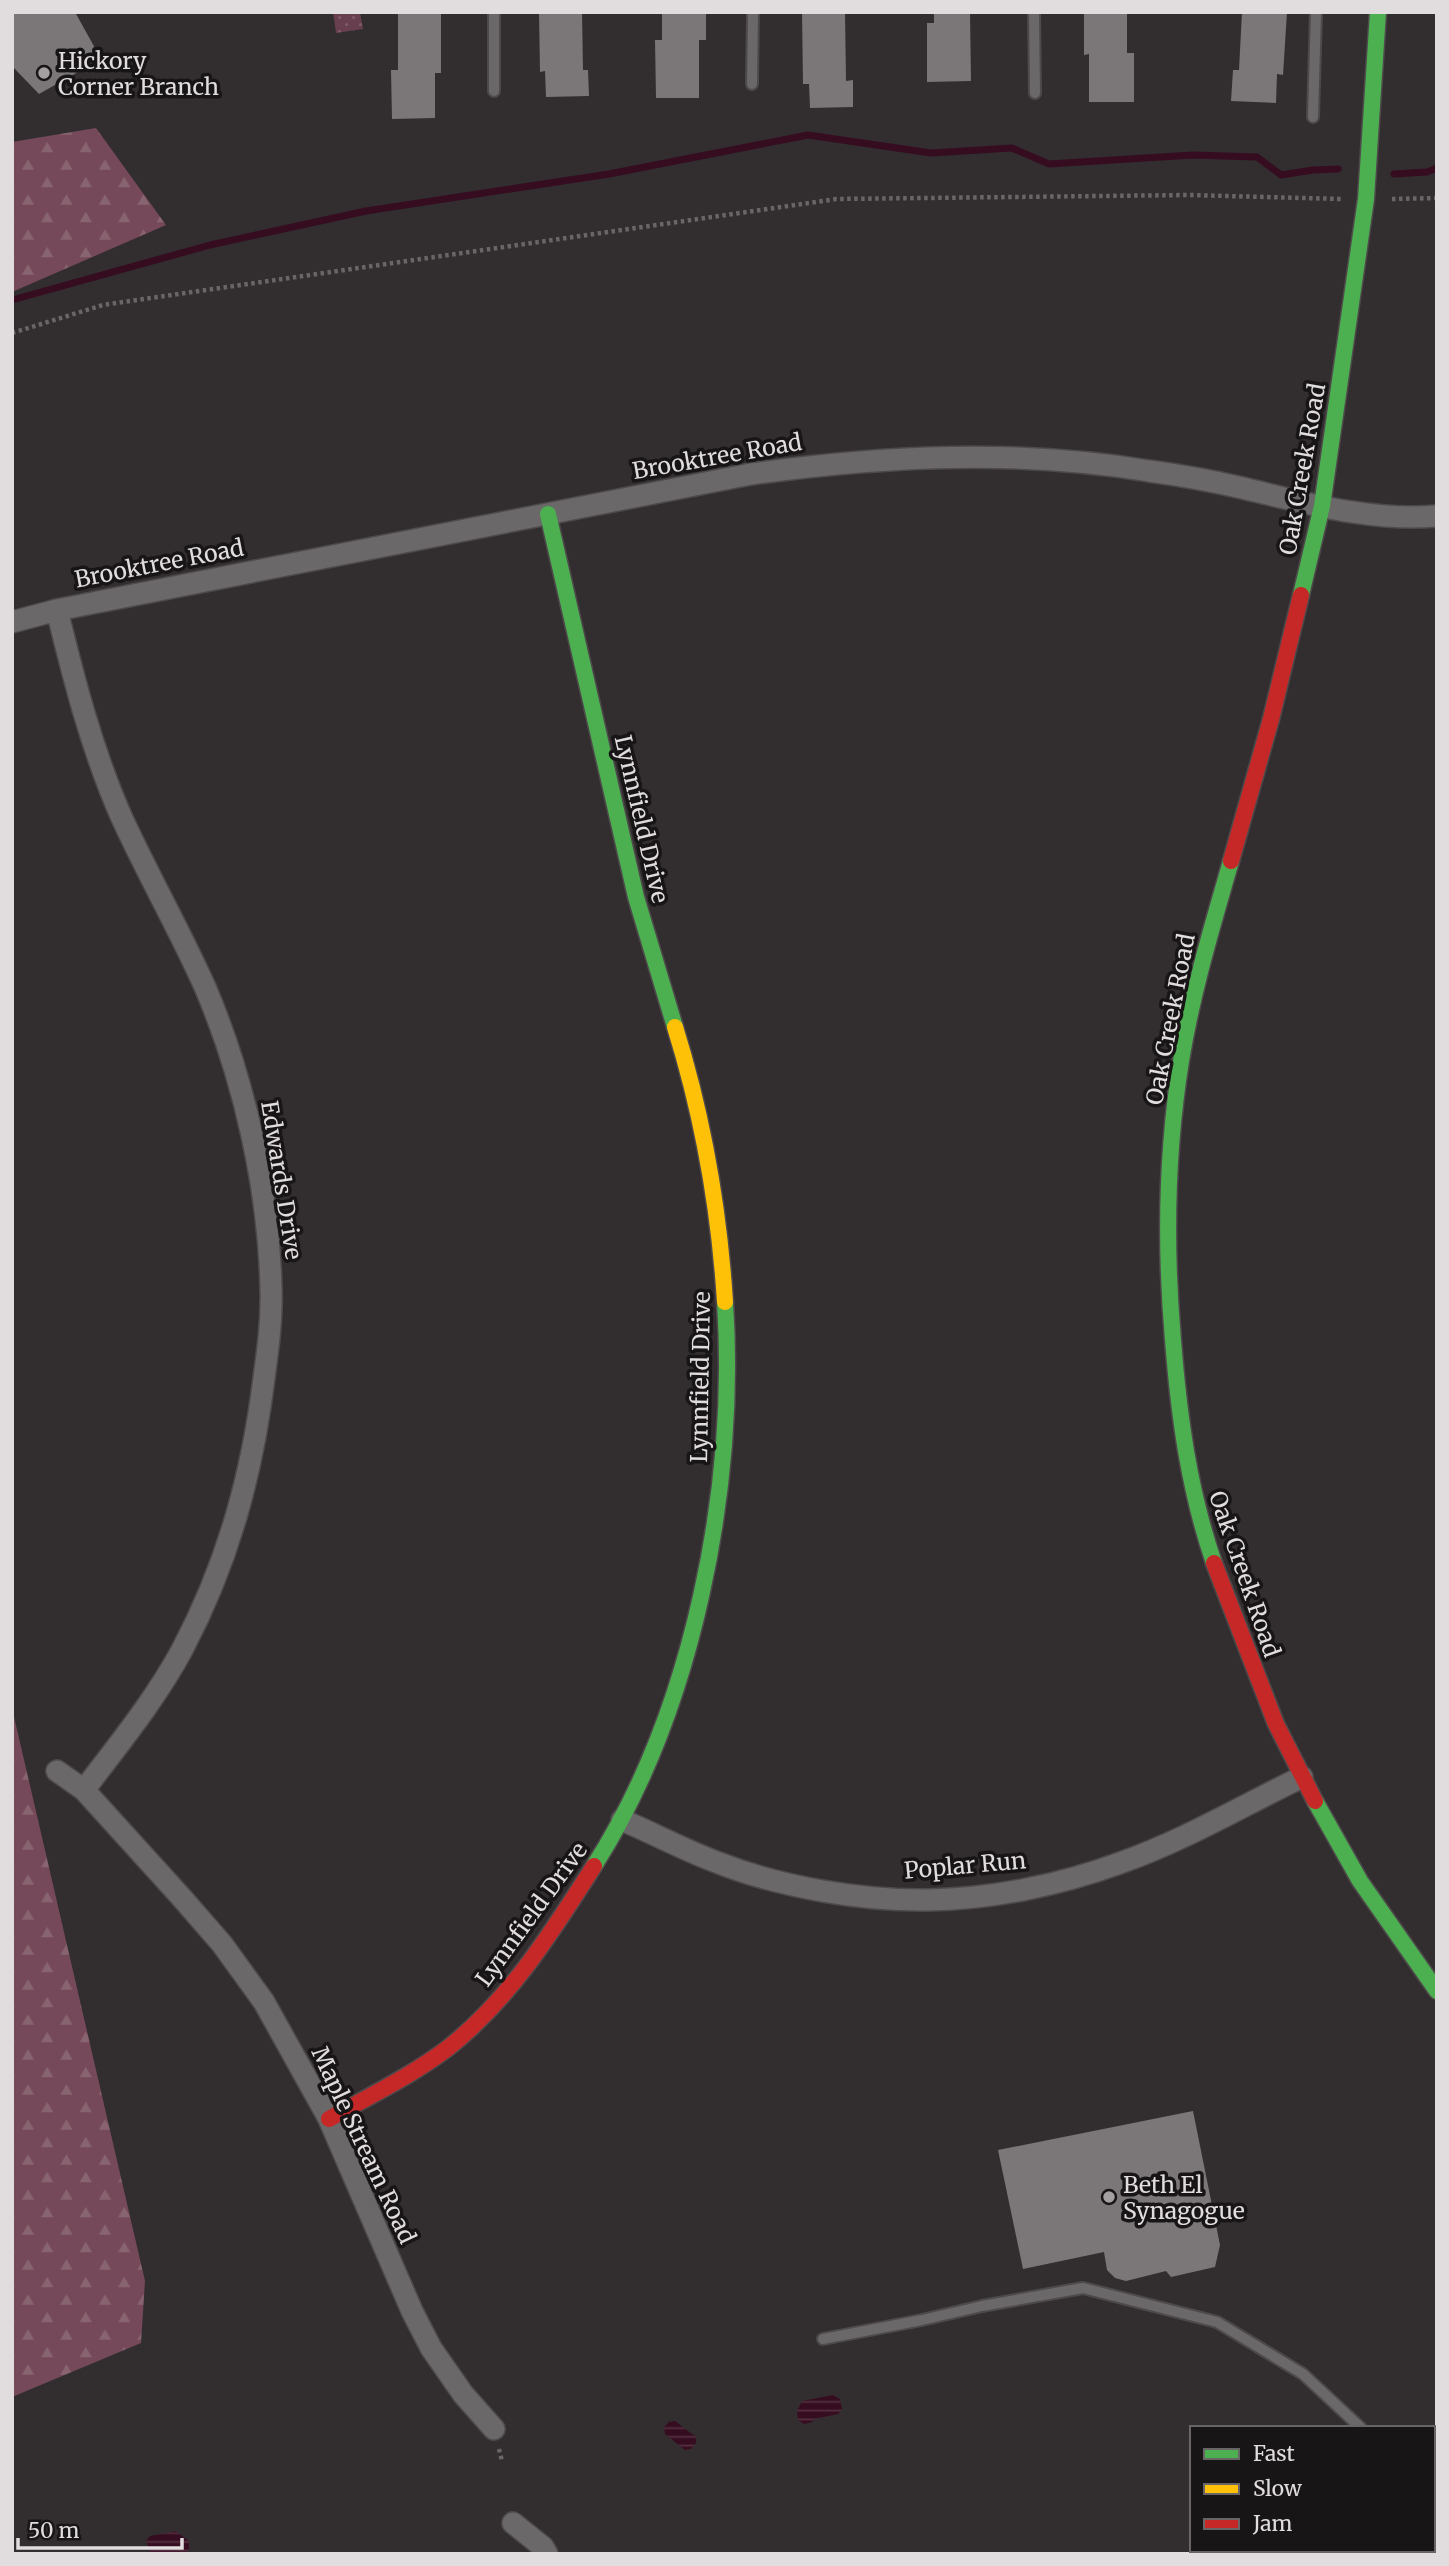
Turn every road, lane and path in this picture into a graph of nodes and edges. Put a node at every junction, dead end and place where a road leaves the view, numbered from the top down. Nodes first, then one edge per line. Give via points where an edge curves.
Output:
1 (494, 12) edge
2 (753, 12) edge
3 (1034, 12) edge
4 (1316, 12) edge
5 (1378, 12) edge
6 (752, 84) dead end
7 (494, 91) dead end
8 (1035, 93) dead end
9 (1312, 117) dead end
10 (1437, 198) edge
11 (1366, 200) junction
12 (12, 333) edge
13 (1322, 506) junction
14 (548, 514) junction
15 (1437, 516) edge
16 (57, 610) junction
17 (12, 622) edge
18 (57, 1771) dead end
19 (1302, 1777) junction
20 (84, 1790) junction
21 (622, 1820) junction
22 (1437, 1991) edge
23 (329, 2119) junction
24 (823, 2339) dead end
25 (1360, 2426) edge
26 (494, 2429) dead end
27 (513, 2523) dead end
28 (547, 2554) edge

1 - 7 lane
2 - 6 lane
3 - 8 lane
4 - 9 lane
5 - 11 street, Oak Creek Road
10 - 11 path
11 - 12 path via 1189,195 836,199 103,306
11 - 13 street, Oak Creek Road
13 - 14 street, Brooktree Road via 1148,470 993,457 817,465
13 - 15 street, Brooktree Road via 1410,519
13 - 19 street, Oak Creek Road via 1274,706 1196,985 1176,1093 1168,1191 1167,1267 1179,1416 1189,1477 1228,1605
14 - 16 street, Brooktree Road
14 - 21 street, Lynnfield Drive via 640,912 696,1100 711,1172 726,1293 727,1393 712,1541 677,1684
16 - 17 street, Brooktree Road
16 - 20 street, Edwards Drive via 72,672 120,814 205,986 238,1081 264,1202 271,1291 260,1411 228,1549 181,1651 150,1702
18 - 20 street, Maple Stream Road
19 - 21 street, Poplar Run via 1120,1863 1024,1889 928,1900 815,1889 766,1878 720,1864
19 - 22 street, Oak Creek Road via 1360,1881
20 - 23 street, Maple Stream Road via 222,1944 264,2003
21 - 23 street, Lynnfield Drive via 573,1902 501,1999 463,2036 427,2062
23 - 26 street, Maple Stream Road via 431,2348
24 - 25 lane via 1083,2288 1217,2322 1303,2374
27 - 28 street

